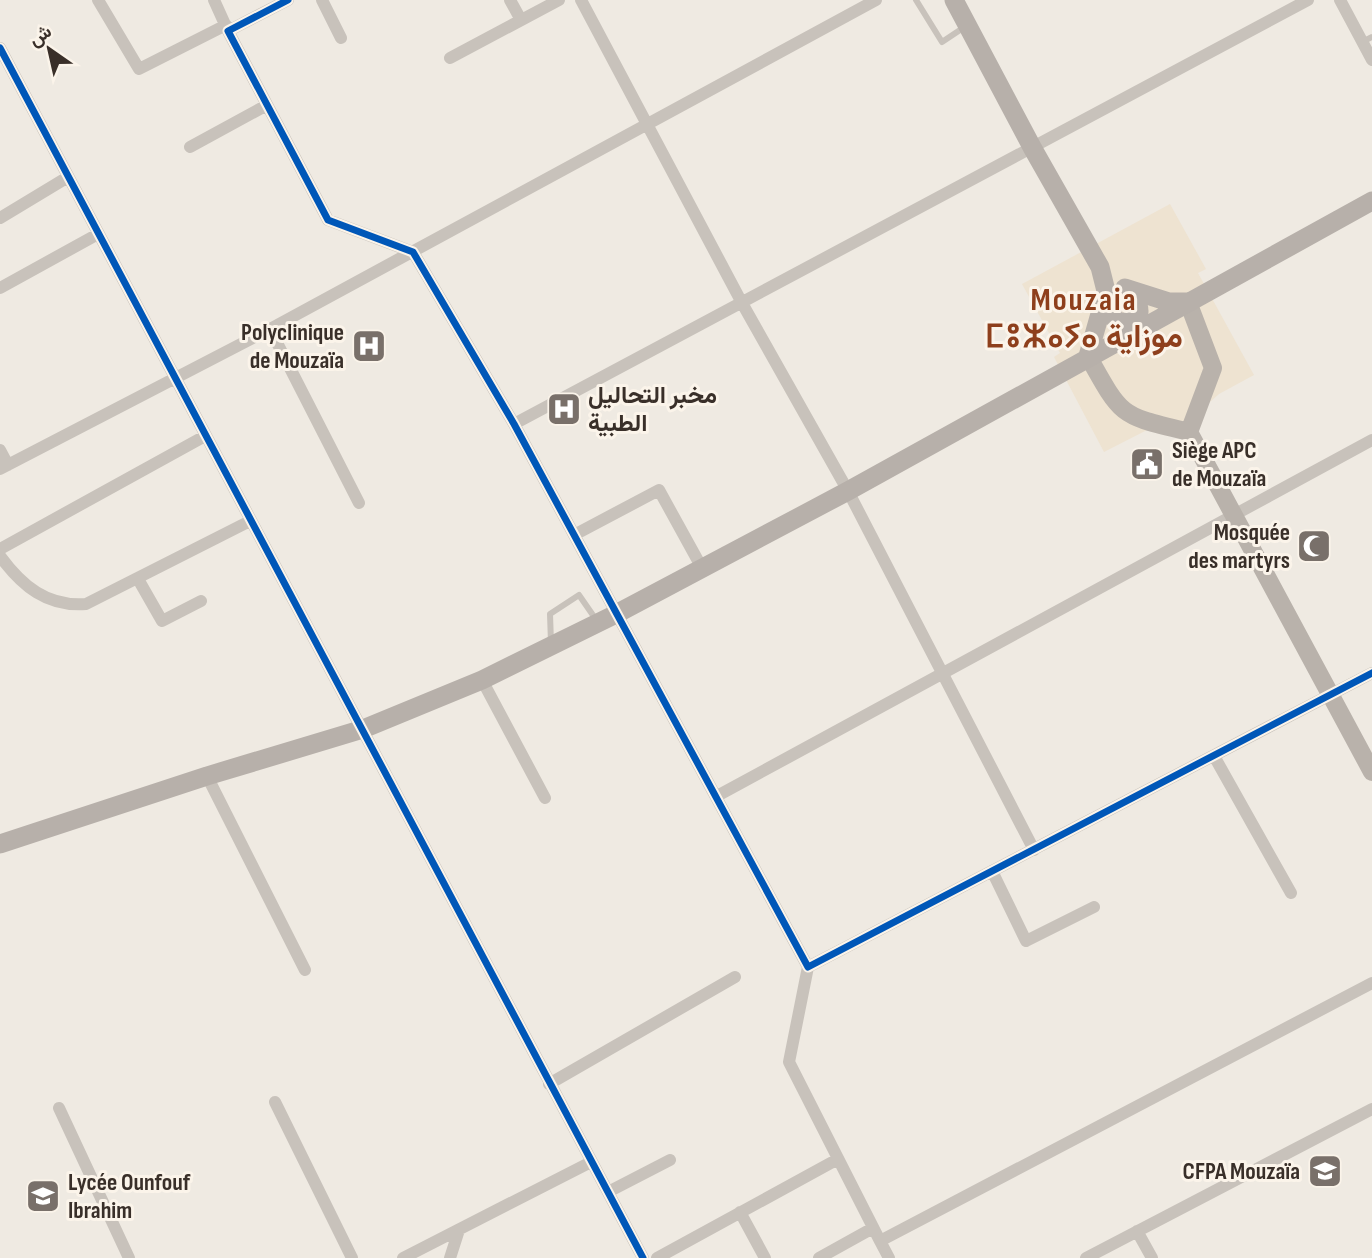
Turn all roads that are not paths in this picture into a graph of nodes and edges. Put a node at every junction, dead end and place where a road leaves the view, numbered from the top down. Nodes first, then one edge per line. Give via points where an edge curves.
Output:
1 (214, 0) edge
2 (288, 0) edge
3 (322, 0) edge
4 (510, 0) edge
5 (559, 0) edge
6 (581, 0) edge
7 (876, 0) edge
8 (916, 0) edge
9 (954, 0) edge
10 (1308, 0) edge
11 (1340, 0) edge
12 (103, 1) edge
13 (521, 20) junction
14 (967, 25) junction
15 (227, 28) junction
16 (341, 37) dead end
17 (1367, 40) edge
18 (0, 48) edge
19 (450, 58) dead end
20 (1372, 60) edge
21 (267, 106) junction
22 (649, 125) junction
23 (190, 146) dead end
24 (1033, 149) junction
25 (68, 177) junction
26 (1372, 201) edge
27 (0, 218) edge
28 (98, 234) junction
29 (413, 253) junction
30 (1108, 279) junction
31 (0, 288) edge
32 (1188, 302) junction
33 (741, 303) junction
34 (1131, 319) junction
35 (270, 330) junction
36 (1088, 356) junction
37 (175, 380) junction
38 (514, 424) junction
39 (1189, 432) junction
40 (205, 436) junction
41 (1372, 440) edge
42 (0, 450) edge
43 (4, 467) edge
44 (848, 491) junction
45 (359, 503) dead end
46 (1235, 514) junction
47 (250, 521) junction
48 (574, 535) junction
49 (0, 549) edge
50 (0, 556) edge
51 (702, 568) junction
52 (138, 579) junction
53 (201, 601) dead end
54 (616, 614) junction
55 (598, 623) junction
56 (552, 646) junction
57 (943, 671) junction
58 (1372, 673) edge
59 (482, 680) junction
60 (1331, 695) junction
61 (363, 729) junction
62 (1214, 757) junction
63 (1372, 772) edge
64 (207, 776) junction
65 (717, 796) junction
66 (545, 798) dead end
67 (0, 844) edge
68 (1034, 850) junction
69 (992, 871) junction
70 (1291, 893) dead end
71 (1094, 907) dead end
72 (807, 967) junction
73 (305, 970) dead end
74 (735, 977) dead end
75 (1372, 983) edge
76 (549, 1084) junction
77 (275, 1102) dead end
78 (59, 1108) dead end
79 (1372, 1109) edge
80 (838, 1159) junction
81 (670, 1160) dead end
82 (591, 1162) junction
83 (608, 1192) junction
84 (740, 1212) junction
85 (873, 1228) junction
86 (459, 1230) junction
87 (1137, 1231) junction
88 (880, 1241) junction
89 (130, 1258) edge
90 (352, 1258) edge
91 (403, 1258) edge
92 (450, 1258) edge
93 (643, 1258) edge
94 (657, 1258) edge
95 (765, 1258) edge
96 (819, 1258) edge
97 (889, 1258) edge
98 (1086, 1258) edge
99 (1152, 1258) edge

1 - 15 street
2 - 15 street
3 - 16 street
4 - 13 street
5 - 13 street
6 - 22 street
7 - 22 street
8 - 14 lane via 942,42
9 - 14 main road
10 - 24 street
11 - 17 street
12 - 15 street via 139,69
13 - 19 street
14 - 24 main road
15 - 21 street
17 - 20 street
18 - 25 street
21 - 23 street
21 - 29 street via 328,220
22 - 29 street
22 - 33 street
24 - 30 main road
24 - 33 street
25 - 27 street
25 - 28 street
26 - 32 main road
28 - 31 street
28 - 37 street
29 - 35 street
29 - 38 street
30 - 32 main road via 1169,302
30 - 34 main road
30 - 36 main road
32 - 34 main road
32 - 39 main road via 1213,368
33 - 38 street
33 - 44 street
34 - 36 main road
35 - 37 street
35 - 45 street
36 - 39 main road via 1123,412
36 - 44 main road
37 - 40 street
37 - 43 street
38 - 48 street
39 - 46 main road
40 - 47 street
40 - 49 street
41 - 46 street
42 - 43 street
44 - 51 main road
44 - 57 street
46 - 57 street
46 - 60 main road
47 - 52 street
47 - 61 street
48 - 51 street via 659,490
48 - 54 street
50 - 52 street via 28,589 73,605 86,604
51 - 54 main road
52 - 53 street via 162,621
54 - 55 main road
54 - 65 street
55 - 56 main road
55 - 56 lane via 579,596 550,614
56 - 59 main road
57 - 65 street
57 - 68 street
58 - 60 street
59 - 61 main road
59 - 66 street
60 - 62 street
60 - 63 main road
61 - 64 main road
61 - 76 street
62 - 68 street
62 - 70 street
64 - 67 main road
64 - 73 street
65 - 72 street
68 - 69 street
69 - 71 street via 1026,941
69 - 72 street
72 - 80 street via 789,1062
74 - 76 street
75 - 88 street
76 - 82 street
77 - 90 street
78 - 89 street
79 - 87 street
80 - 84 street
80 - 85 street
81 - 83 street
82 - 83 street
82 - 86 street
83 - 93 street
84 - 94 street
84 - 95 street
85 - 88 street
85 - 96 street
86 - 91 street
86 - 92 street
87 - 98 street
87 - 99 street
88 - 97 street

